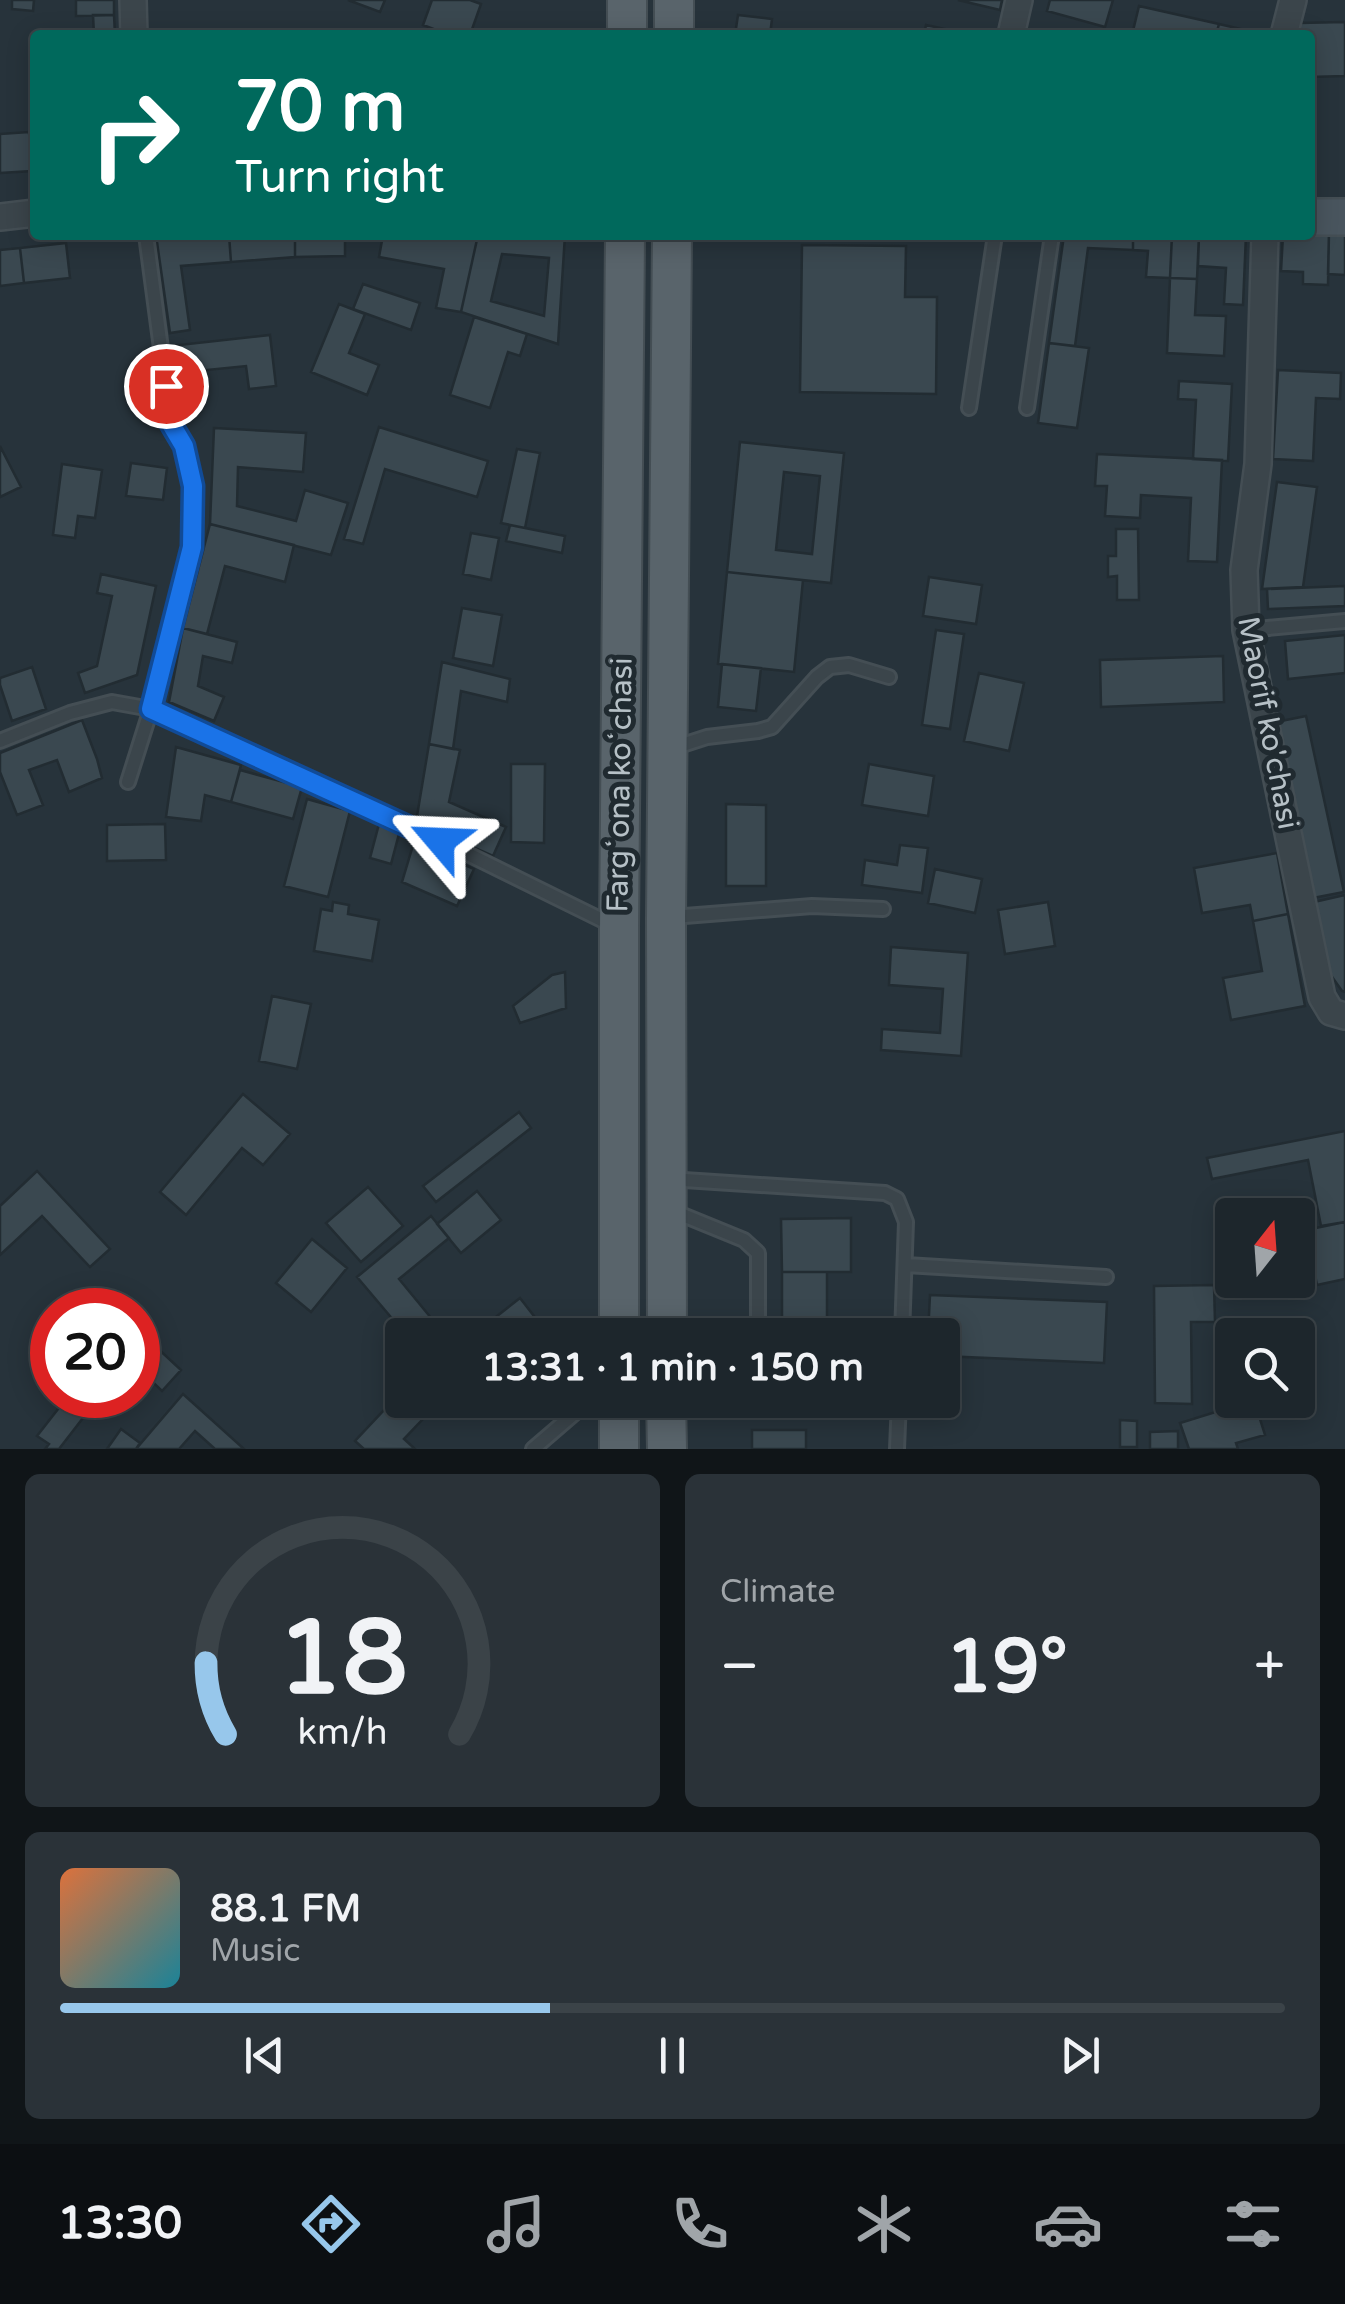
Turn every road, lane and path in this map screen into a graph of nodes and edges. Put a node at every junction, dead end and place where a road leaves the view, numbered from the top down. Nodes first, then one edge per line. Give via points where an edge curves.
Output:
1 (133, 0) edge
2 (627, 0) edge
3 (674, 0) edge
4 (1019, 0) edge
5 (1293, 0) edge
6 (134, 30) edge
7 (627, 30) edge
8 (674, 30) edge
9 (1012, 30) edge
10 (1285, 30) edge
11 (30, 214) edge
12 (0, 217) edge
13 (1315, 217) edge
14 (1345, 218) edge
15 (147, 240) edge
16 (626, 240) edge
17 (672, 240) edge
18 (994, 240) edge
19 (1051, 240) edge
20 (1265, 240) edge
21 (969, 408) dead end
22 (1028, 408) dead end
23 (1345, 621) edge
24 (1246, 630) junction
25 (890, 676) dead end
26 (151, 709) junction
27 (0, 741) edge
28 (668, 750) junction
29 (128, 782) dead end
30 (884, 910) dead end
31 (666, 918) junction
32 (619, 928) junction
33 (1345, 1016) edge
34 (667, 1194) junction
35 (906, 1265) junction
36 (1106, 1277) dead end
37 (619, 1318) edge
38 (666, 1318) edge
39 (758, 1318) edge
40 (903, 1318) edge
41 (569, 1418) edge
42 (619, 1418) edge
43 (668, 1418) edge
44 (898, 1418) edge
45 (533, 1449) edge
46 (620, 1449) edge
47 (666, 1449) edge
48 (897, 1449) edge

1 - 6 street
2 - 7 main road
3 - 8 main road
4 - 9 street
5 - 10 street
11 - 12 street
13 - 14 street
15 - 26 lane via 171,424 193,486 192,547
16 - 32 main road, Fargʻona koʻchasi
17 - 28 main road, Fargʻona koʻchasi
18 - 21 lane
19 - 22 lane
20 - 24 street, Maorif ko'chasi
23 - 24 lane
24 - 33 street, Maorif ko'chasi via 1322,997 1331,1012
25 - 28 lane via 830,666 772,727
26 - 27 lane via 112,702
26 - 29 lane
26 - 32 lane
28 - 31 main road, Fargʻona koʻchasi
30 - 31 lane via 812,906
31 - 34 main road, Fargʻona koʻchasi
32 - 37 main road, Fargʻona koʻchasi
34 - 35 lane via 885,1193 897,1199 906,1222
34 - 38 main road, Fargʻona koʻchasi
34 - 39 lane via 758,1252
35 - 36 lane
35 - 40 lane
41 - 45 lane
42 - 46 main road
43 - 47 main road
44 - 48 lane

